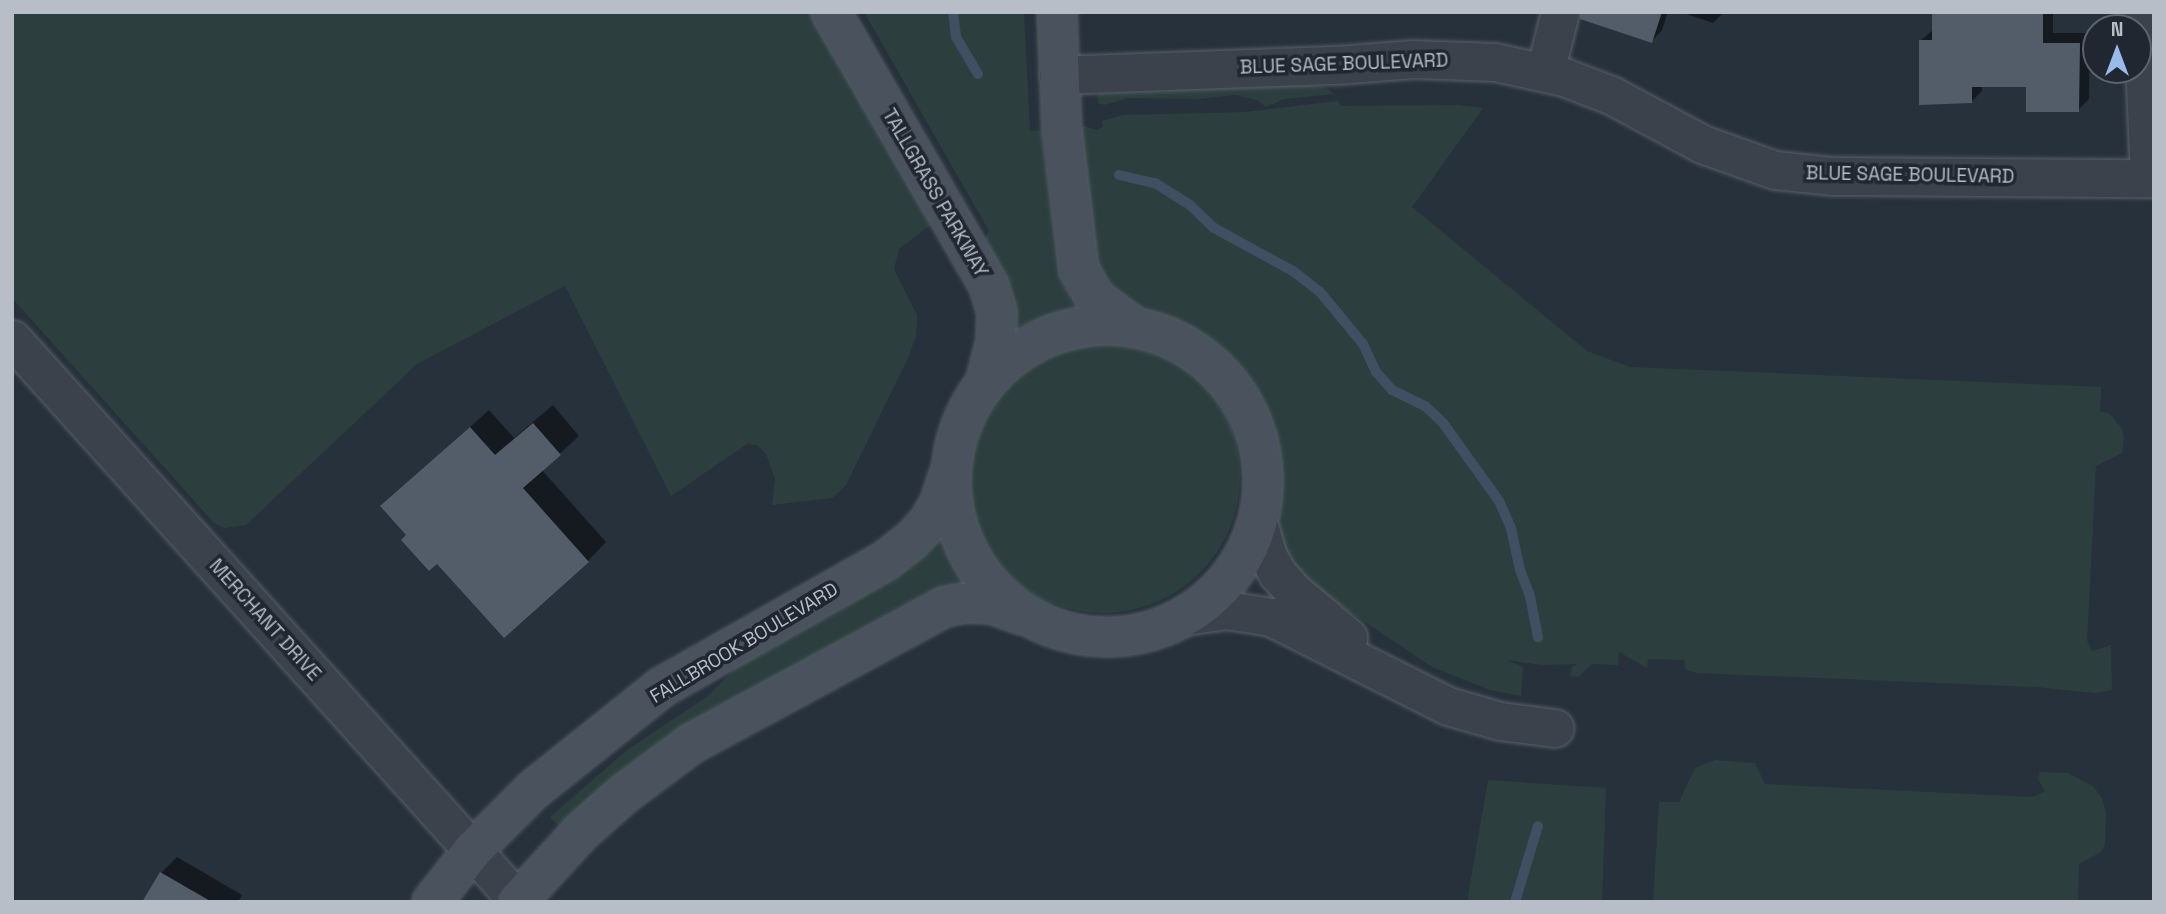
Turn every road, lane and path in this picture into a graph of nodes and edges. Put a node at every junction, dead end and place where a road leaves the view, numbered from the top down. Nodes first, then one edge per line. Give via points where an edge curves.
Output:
1 (831, 12) edge
2 (1057, 12) edge
3 (1560, 12) edge
4 (2142, 12) edge
5 (1545, 72) junction
6 (1058, 75) junction
7 (2151, 178) edge
8 (1134, 327) junction
9 (12, 339) edge
10 (985, 384) junction
11 (951, 466) junction
12 (1258, 522) junction
13 (1185, 616) junction
14 (1045, 624) junction
15 (1414, 691) junction
16 (1555, 728) dead end
17 (473, 850) junction
18 (518, 901) edge
19 (432, 902) edge

1 - 10 street, TALLGRASS PARKWAY via 989,286 997,312 996,341
2 - 6 street
3 - 5 street
4 - 7 street
5 - 6 street, BLUE SAGE BOULEVARD via 1495,62 1413,59
5 - 7 street, BLUE SAGE BOULEVARD via 1611,95 1729,156 1775,170 1831,176
6 - 8 street via 1079,270 1095,298
8 - 10 street via 1079,327 1051,335 1004,363
8 - 12 street via 1162,335 1204,359 1231,385 1247,410 1263,465 1264,494
9 - 17 street, MERCHANT DRIVE
10 - 11 street via 961,427
11 - 14 street via 951,494 965,547 998,593
11 - 17 street, FALLBROOK BOULEVARD via 940,502 911,541 885,561 662,687 533,790
12 - 13 street via 1231,576 1210,599
12 - 15 street via 1267,554 1293,591
13 - 14 street via 1130,635 1082,634
13 - 15 street via 1226,610 1271,617
14 - 18 street via 992,604 965,603 944,607 893,632 691,744 580,833
15 - 16 street via 1500,721
17 - 18 street, MERCHANT DRIVE
17 - 19 street, FALLBROOK BOULEVARD

